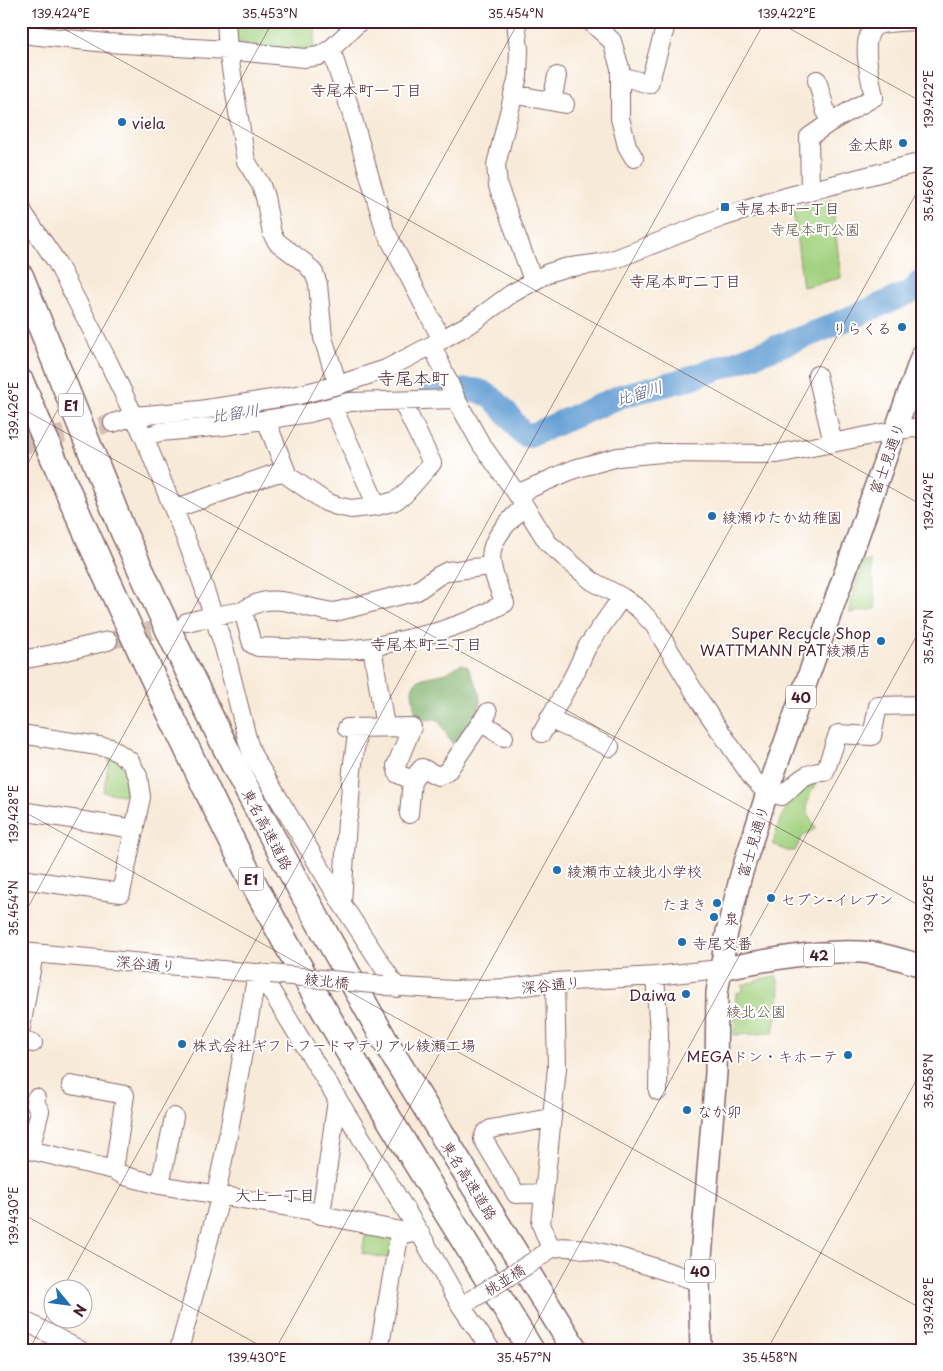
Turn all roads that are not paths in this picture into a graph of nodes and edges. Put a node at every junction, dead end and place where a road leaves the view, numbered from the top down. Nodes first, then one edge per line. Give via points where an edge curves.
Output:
1 (226, 21) edge
2 (516, 21) edge
3 (590, 21) edge
4 (667, 21) edge
5 (912, 21) edge
6 (354, 24) edge
7 (21, 34) edge
8 (331, 49) junction
9 (228, 50) junction
10 (558, 76) dead end
11 (621, 76) junction
12 (817, 80) dead end
13 (513, 94) junction
14 (829, 123) junction
15 (634, 158) dead end
16 (922, 162) edge
17 (810, 192) junction
18 (21, 207) edge
19 (21, 277) edge
20 (533, 280) junction
21 (437, 342) junction
22 (922, 356) edge
23 (817, 375) dead end
24 (21, 382) edge
25 (338, 385) junction
26 (454, 394) junction
27 (402, 401) junction
28 (333, 407) junction
29 (135, 416) junction
30 (266, 420) junction
31 (113, 423) tunnel mouth
32 (922, 427) edge
33 (897, 430) junction
34 (144, 437) junction
35 (833, 443) junction
36 (285, 470) junction
37 (520, 500) junction
38 (377, 506) junction
39 (174, 509) junction
40 (491, 566) junction
41 (622, 597) junction
42 (242, 612) junction
43 (213, 616) junction
44 (187, 622) tunnel mouth
45 (108, 641) tunnel mouth
46 (372, 646) junction
47 (21, 660) edge
48 (922, 704) edge
49 (385, 727) junction
50 (21, 734) edge
51 (504, 737) dead end
52 (610, 747) dead end
53 (412, 780) junction
54 (767, 793) junction
55 (21, 811) edge
56 (409, 814) dead end
57 (135, 829) junction
58 (21, 879) edge
59 (342, 904) junction
60 (28, 953) edge
61 (922, 966) edge
62 (719, 969) junction
63 (263, 974) junction
64 (655, 976) junction
65 (555, 982) junction
66 (390, 986) junction
67 (21, 1028) edge
68 (71, 1085) dead end
69 (658, 1091) dead end
70 (36, 1098) dead end
71 (337, 1100) junction
72 (174, 1116) dead end
73 (551, 1118) junction
74 (26, 1149) edge
75 (114, 1170) junction
76 (160, 1184) junction
77 (544, 1193) junction
78 (216, 1194) junction
79 (320, 1215) junction
80 (400, 1231) junction
81 (421, 1235) junction
82 (544, 1254) junction
83 (699, 1282) junction
84 (466, 1303) junction
85 (21, 1319) edge
86 (80, 1350) edge
87 (178, 1350) edge
88 (379, 1350) edge
89 (492, 1350) edge
90 (531, 1350) edge
91 (575, 1350) edge
92 (701, 1350) edge

1 - 9 street
2 - 13 street via 520,50
3 - 11 street via 612,41
4 - 11 street via 649,84
5 - 14 street via 878,24 870,31 867,52 874,97
6 - 8 street
7 - 9 street
8 - 9 street via 319,56 304,58
8 - 21 street via 385,230
9 - 25 street via 246,161 261,185 272,234 314,274 318,284 323,338
10 - 13 street via 559,103
11 - 15 street via 620,118
12 - 14 street
13 - 20 street via 496,165 498,186
14 - 17 street via 809,137
16 - 17 street
17 - 20 street via 720,218 618,258 564,268
18 - 29 street via 56,261
19 - 91 highway, 東名高速道路 / E1 via 123,531 236,768 301,892 392,1053
20 - 21 street via 473,322
21 - 25 street via 386,369
21 - 26 street
22 - 33 main road, 富士見通り / 40
23 - 35 street
24 - 90 highway, E1 via 140,651 263,901 362,1074
25 - 29 street via 253,402
26 - 27 street
26 - 37 street via 481,444
27 - 28 street via 349,402
27 - 38 street via 432,463 404,495
28 - 30 street
28 - 38 street
29 - 31 street
29 - 34 street
30 - 34 street via 160,432
30 - 36 street
32 - 33 street
33 - 35 street
33 - 54 main road, 富士見通り / 40
34 - 39 street
35 - 37 street via 777,454 662,453 618,457 574,469
36 - 38 street via 288,476 326,502 351,508
36 - 39 street
37 - 40 street via 494,540
37 - 41 street via 548,544 592,581
39 - 43 street
40 - 42 street via 448,571 417,591 335,612 299,603 261,602
40 - 46 street via 505,603 472,620 437,632
41 - 52 street via 587,647 546,726
41 - 54 street via 639,608 654,625 703,706
42 - 43 street
42 - 46 street via 252,644 258,647 345,650
43 - 44 street
43 - 59 street via 253,756
45 - 47 street
46 - 49 street
48 - 54 street via 878,706 872,736 838,734 825,772 805,775 782,796
49 - 53 street via 412,727 396,766 398,774
49 - 59 street via 352,728 350,813
50 - 57 street via 111,748 130,761 138,776 141,797
51 - 53 street via 485,717 447,772 438,776 422,768
53 - 56 street
54 - 62 main road, 富士見通り / 40 via 741,875
55 - 57 street
57 - 58 street via 121,893
59 - 66 street
60 - 63 street, 深谷通り
60 - 67 street
61 - 62 main road, 42 via 872,953 838,953
62 - 64 street, 深谷通り
62 - 83 main road, 富士見通り / 40 via 716,1073
63 - 66 street, 綾北橋, bridge
63 - 71 street
63 - 78 street
64 - 65 street, 深谷通り
64 - 69 street via 659,1032
65 - 66 street, 深谷通り via 453,990
65 - 73 street via 557,1068
68 - 75 street via 126,1095
70 - 74 street via 40,1111
71 - 79 street
71 - 81 street
72 - 76 street
73 - 77 street
73 - 77 street via 491,1130 483,1139 516,1194
74 - 75 street
75 - 76 street via 125,1176
76 - 78 street
77 - 82 street via 541,1224
78 - 79 street
78 - 87 street via 219,1202
79 - 80 street
80 - 81 street
80 - 88 street
81 - 84 street
82 - 83 street via 565,1247 640,1262
82 - 84 street, 桃並橋, bridge
83 - 92 main road, 富士見通り / 40
84 - 89 street
85 - 86 street

